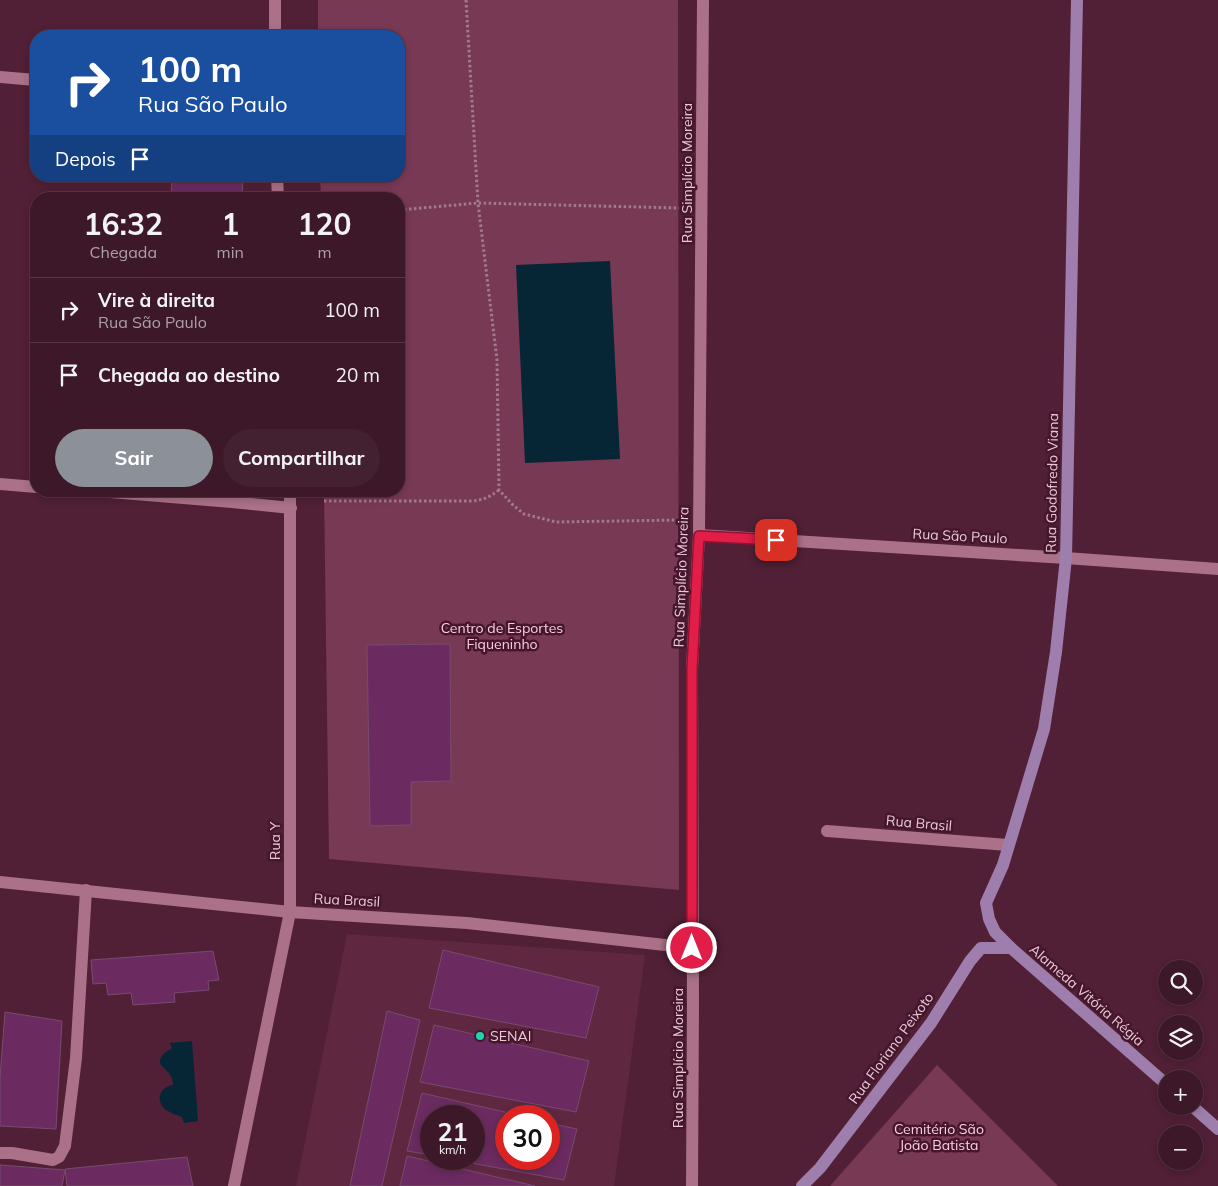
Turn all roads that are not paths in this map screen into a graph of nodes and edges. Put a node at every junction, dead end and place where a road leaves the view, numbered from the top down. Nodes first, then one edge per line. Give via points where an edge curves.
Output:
1 (275, 0) edge
2 (703, 0) edge
3 (1077, 0) edge
4 (275, 30) edge
5 (0, 77) edge
6 (30, 80) edge
7 (0, 484) edge
8 (30, 486) edge
9 (171, 497) edge
10 (290, 497) edge
11 (290, 508) junction
12 (699, 536) junction
13 (1066, 558) junction
14 (1218, 569) edge
15 (827, 831) dead end
16 (1008, 845) junction
17 (0, 882) edge
18 (86, 890) junction
19 (290, 912) junction
20 (692, 948) junction
21 (1011, 948) junction
22 (1158, 1077) edge
23 (1202, 1115) edge
24 (1218, 1129) edge
25 (0, 1153) edge
26 (234, 1186) edge
27 (692, 1186) edge
28 (802, 1186) edge

1 - 4 street
2 - 12 street, Rua Simplício Moreira
3 - 13 main road, Rua Godofredo Viana
5 - 6 street
7 - 8 street
9 - 11 street
10 - 11 street, Rua Y
11 - 19 street, Rua Y
12 - 13 street, Rua São Paulo
12 - 20 street, Rua Simplício Moreira via 692,669
13 - 14 street, Rua São Paulo
13 - 16 main road, Rua Godofredo Viana via 1044,729
15 - 16 street, Rua Brasil
16 - 21 main road, Rua Godofredo Viana via 986,903 995,932
17 - 18 street, Rua Brasil
18 - 19 street, Rua Brasil
18 - 25 street via 76,1058 64,1146 59,1157 53,1160
19 - 20 street, Rua Brasil via 467,923
19 - 26 street, Rua Y
20 - 27 street, Rua Simplício Moreira
21 - 22 main road, Alameda Vitória Régia
21 - 28 main road, Rua Floriano Peixoto via 981,948 931,1023 820,1168
23 - 24 main road

